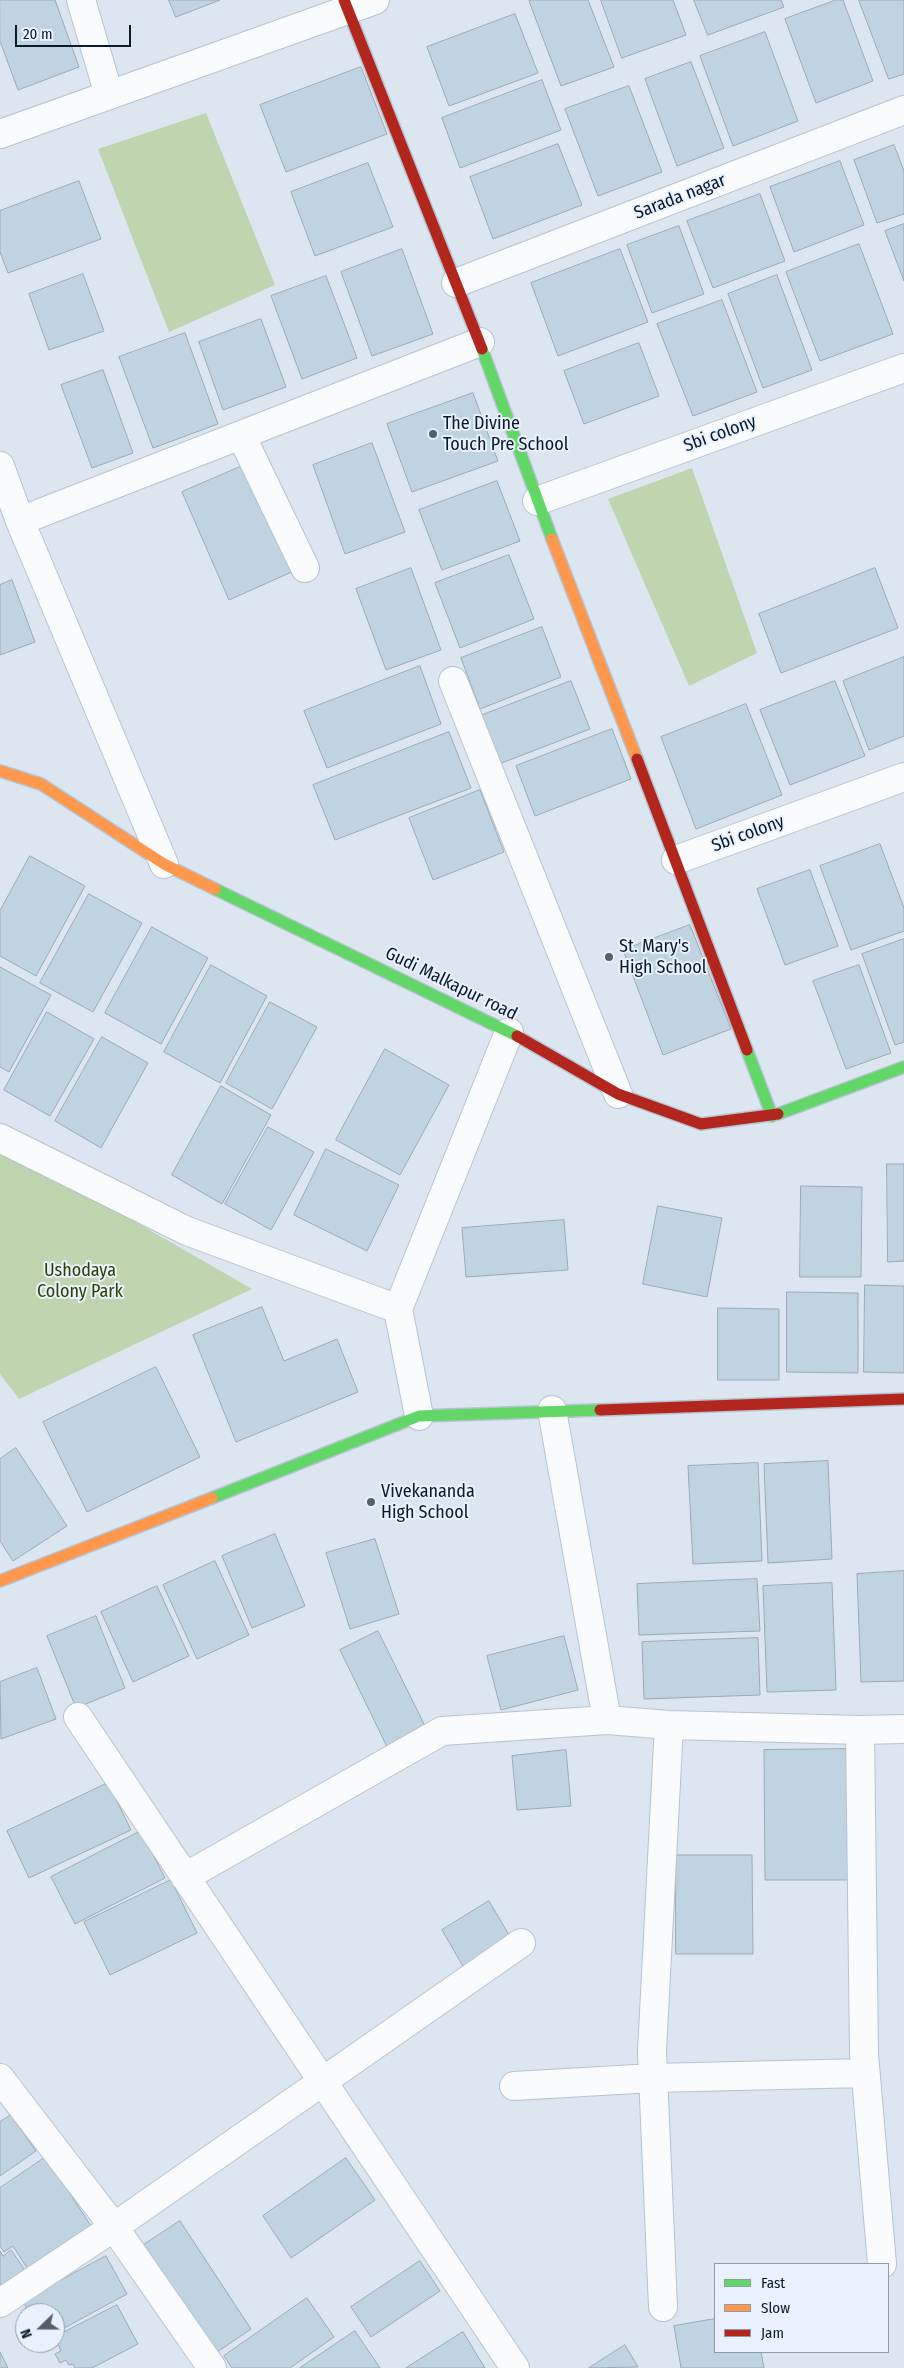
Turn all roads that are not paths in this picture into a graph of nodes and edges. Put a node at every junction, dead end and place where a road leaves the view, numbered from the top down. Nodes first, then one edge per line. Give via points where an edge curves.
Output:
1 (81, 0) edge
2 (375, 0) edge
3 (346, 5) edge
4 (109, 95) junction
5 (904, 110) edge
6 (0, 134) edge
7 (456, 283) junction
8 (480, 342) junction
9 (904, 368) edge
10 (241, 435) junction
11 (0, 466) edge
12 (536, 500) junction
13 (20, 521) junction
14 (305, 568) dead end
15 (453, 681) dead end
16 (0, 771) edge
17 (904, 777) edge
18 (676, 860) junction
19 (164, 864) junction
20 (509, 1032) junction
21 (904, 1067) edge
22 (618, 1094) junction
23 (772, 1116) junction
24 (0, 1138) edge
25 (398, 1309) junction
26 (904, 1399) edge
27 (552, 1410) junction
28 (419, 1416) junction
29 (0, 1581) edge
30 (78, 1717) dead end
31 (608, 1720) junction
32 (670, 1725) junction
33 (904, 1729) edge
34 (860, 1730) junction
35 (185, 1877) junction
36 (520, 1943) dead end
37 (865, 2073) junction
38 (0, 2078) edge
39 (653, 2078) junction
40 (323, 2082) junction
41 (514, 2086) dead end
42 (114, 2227) junction
43 (882, 2263) edge
44 (0, 2303) edge
45 (663, 2307) dead end
46 (212, 2368) edge
47 (515, 2368) edge

1 - 4 street
2 - 3 street
3 - 4 street
3 - 7 street
4 - 6 street
5 - 7 street, Sarada nagar
7 - 8 street
8 - 10 street
8 - 12 street
9 - 12 street, Sbi colony
10 - 13 street
10 - 14 street
11 - 13 street
12 - 18 street
13 - 19 street
15 - 22 street
16 - 19 street, Gudi Malkapur road via 41,784
17 - 18 street, Sbi colony
18 - 23 street
19 - 20 street, Gudi Malkapur road
20 - 22 street, Gudi Malkapur road
20 - 25 street
21 - 23 street, Gudi Malkapur road
22 - 23 street, Gudi Malkapur road via 701,1124
24 - 25 street via 187,1231
25 - 28 street
26 - 27 street
27 - 28 street
27 - 31 street
28 - 29 street
30 - 35 street
31 - 32 street
31 - 35 street via 442,1731
32 - 34 street
32 - 39 street
33 - 34 street
34 - 37 street
35 - 40 street
36 - 40 street
37 - 39 street
37 - 43 street
38 - 42 street
39 - 41 street
39 - 45 street
40 - 42 street
40 - 47 street
42 - 44 street
42 - 46 street

